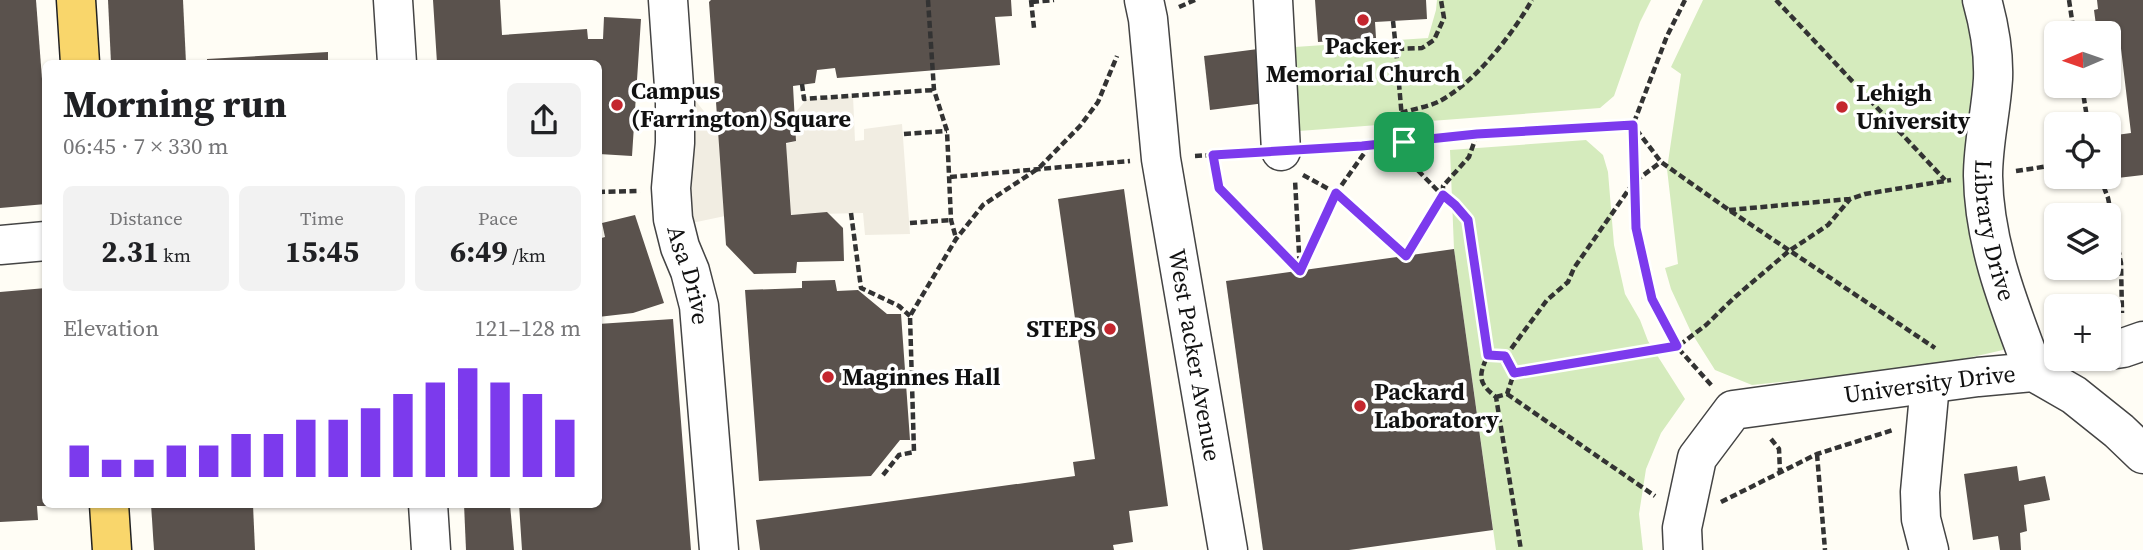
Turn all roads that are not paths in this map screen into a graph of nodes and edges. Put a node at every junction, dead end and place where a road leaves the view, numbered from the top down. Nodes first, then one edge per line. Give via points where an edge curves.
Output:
1 (76, 0) edge
2 (393, 0) edge
3 (668, 0) edge
4 (1273, 0) edge
5 (1982, 0) edge
6 (1146, 9) edge
7 (80, 60) edge
8 (397, 60) edge
9 (1282, 151) road end
10 (42, 240) edge
11 (0, 245) edge
12 (2044, 358) edge
13 (2044, 367) edge
14 (2053, 371) edge
15 (1929, 401) junction
16 (2143, 454) edge
17 (109, 508) edge
18 (428, 508) edge
19 (1682, 539) edge
20 (112, 550) edge
21 (431, 550) edge
22 (719, 550) edge
23 (1228, 550) edge
24 (1929, 550) edge

1 - 7 main road
2 - 8 street
3 - 22 street, Asa Drive via 676,101 673,219 699,306 689,355
4 - 9 street
5 - 12 street, Library Drive via 1993,79 1983,176 1989,236 2002,287
6 - 23 street, West Packer Avenue via 1161,159
10 - 11 street
13 - 15 street, University Drive via 1978,377
14 - 16 street, University Drive via 2074,395
15 - 19 street, University Drive via 1733,410 1697,458
15 - 24 street via 1920,492
17 - 20 main road
18 - 21 street

